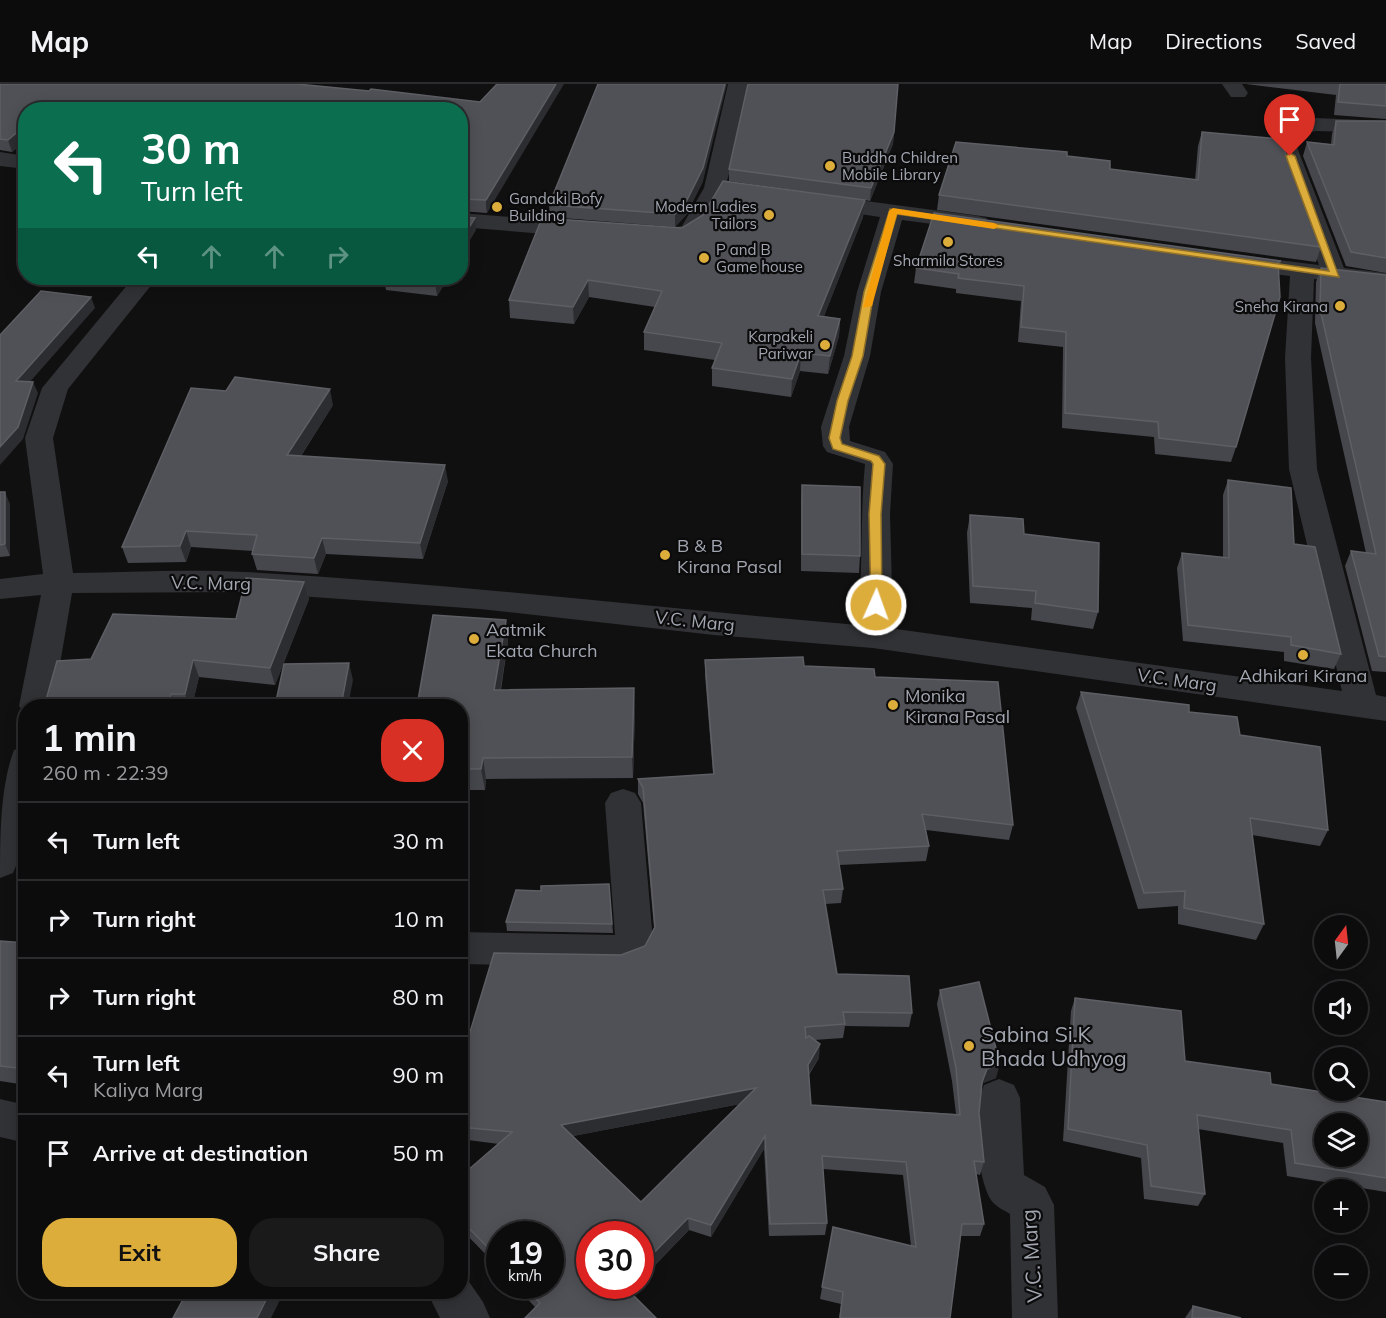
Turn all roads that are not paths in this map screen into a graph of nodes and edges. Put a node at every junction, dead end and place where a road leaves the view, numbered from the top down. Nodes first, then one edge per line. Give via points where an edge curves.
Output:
1 (738, 84) edge
2 (1386, 127) edge
3 (0, 159) edge
4 (18, 162) edge
5 (804, 199) edge
6 (893, 211) junction
7 (468, 221) edge
8 (998, 226) edge
9 (602, 231) edge
10 (638, 234) edge
11 (1208, 258) edge
12 (1302, 272) junction
13 (1335, 275) junction
14 (1386, 280) edge
15 (139, 285) edge
16 (59, 582) junction
17 (0, 589) edge
18 (873, 637) junction
19 (37, 699) edge
20 (1374, 708) edge
21 (18, 798) edge
22 (623, 803) dead end
23 (0, 863) edge
24 (468, 948) edge
25 (999, 1098) dead end
26 (0, 1118) edge
27 (18, 1122) edge
28 (454, 1299) edge
29 (467, 1318) edge
30 (1035, 1318) edge

1 - 10 street via 726,190 691,231 681,236
2 - 13 street via 1312,125 1289,128 1282,135
3 - 4 street
5 - 6 street
6 - 8 street
6 - 18 street via 869,292 835,438 837,446 875,458 879,464
7 - 9 street
11 - 12 street
12 - 13 street
12 - 20 street via 1298,358 1303,469
13 - 14 street
15 - 16 street via 55,388 39,438
16 - 17 street, V.C. Marg
16 - 18 street, V.C. Marg via 254,583 480,598
16 - 19 street
18 - 20 street, V.C. Marg
21 - 23 street
22 - 24 street via 634,941 631,948
25 - 30 street, V.C. Marg via 1004,1179 1011,1191 1032,1205
26 - 27 street
28 - 29 street

